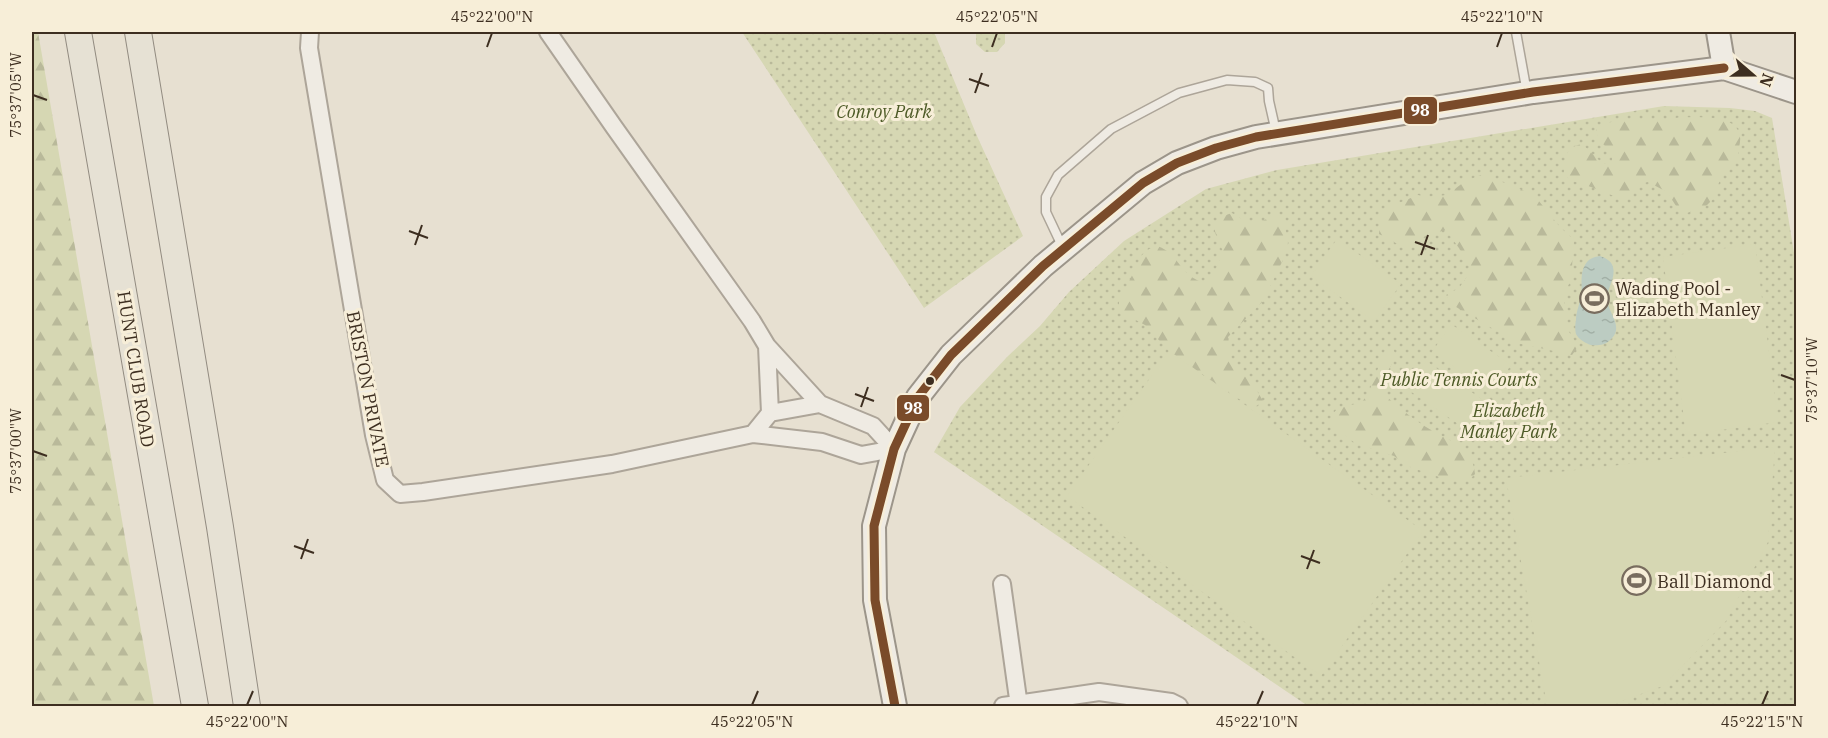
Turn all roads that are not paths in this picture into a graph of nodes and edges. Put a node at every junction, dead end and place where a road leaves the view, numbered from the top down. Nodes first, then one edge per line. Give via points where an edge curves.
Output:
1 (78, 32) edge
2 (138, 32) edge
3 (310, 32) edge
4 (548, 32) edge
5 (1516, 32) edge
6 (1718, 32) edge
7 (1724, 68) junction
8 (1797, 92) edge
9 (1527, 93) junction
10 (1276, 133) junction
11 (1063, 249) junction
12 (767, 346) junction
13 (820, 404) junction
14 (770, 413) junction
15 (753, 434) junction
16 (894, 449) junction
17 (1002, 584) dead end
18 (195, 706) edge
19 (247, 706) edge
20 (892, 706) edge
21 (1015, 706) edge
22 (1179, 706) edge

1 - 18 main road, HUNT CLUB ROAD
2 - 19 main road
3 - 15 street, BRISTON PRIVATE via 309,48 374,435 386,480 400,494 612,464
4 - 12 street
5 - 9 lane
6 - 7 street
7 - 8 street
7 - 9 street
9 - 10 street
10 - 11 street via 1216,148 1177,163 1143,183
10 - 11 lane via 1268,88 1255,82 1227,80 1179,93 1111,129 1058,175 1046,196 1046,212
11 - 16 street via 951,355 918,397
12 - 13 street
12 - 14 street
13 - 14 street
13 - 16 street via 873,426
14 - 15 street
15 - 16 street, BRISTON PRIVATE via 822,442 861,455
16 - 20 street via 874,526 875,600
17 - 21 street
21 - 22 street via 1100,692

